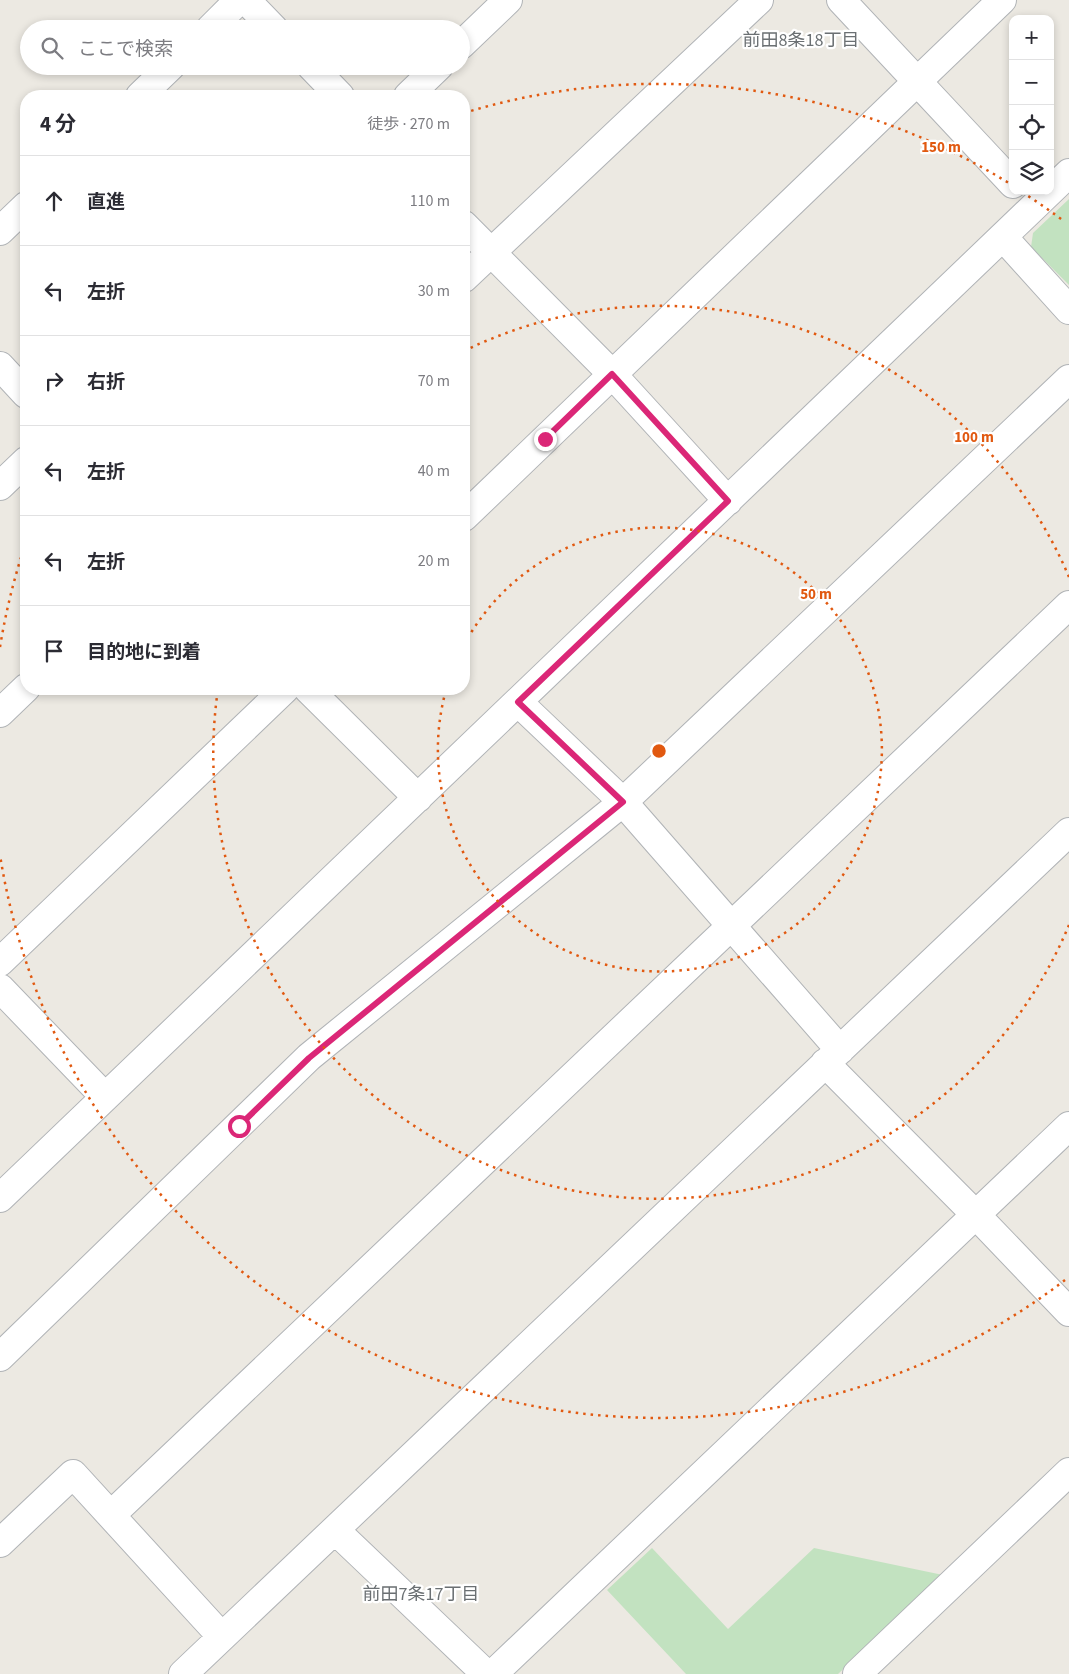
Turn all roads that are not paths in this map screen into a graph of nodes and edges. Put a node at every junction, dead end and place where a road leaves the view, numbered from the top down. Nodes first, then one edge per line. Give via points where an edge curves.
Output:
1 (239, 0) edge
2 (246, 0) edge
3 (508, 0) edge
4 (759, 0) edge
5 (841, 0) edge
6 (1002, 0) edge
7 (219, 20) edge
8 (265, 20) edge
9 (470, 36) edge
10 (162, 75) edge
11 (320, 75) edge
12 (430, 75) edge
13 (918, 81) junction
14 (146, 90) edge
15 (334, 90) edge
16 (414, 90) edge
17 (1069, 173) edge
18 (1009, 180) edge
19 (1027, 199) edge
20 (20, 212) edge
21 (470, 230) edge
22 (0, 231) edge
23 (1004, 237) junction
24 (491, 252) junction
25 (470, 272) edge
26 (1069, 310) edge
27 (0, 366) edge
28 (612, 374) junction
29 (1069, 379) edge
30 (20, 388) edge
31 (20, 467) edge
32 (0, 486) edge
33 (728, 501) junction
34 (470, 511) edge
35 (1069, 605) edge
36 (20, 694) edge
37 (279, 695) edge
38 (314, 695) edge
39 (518, 702) junction
40 (0, 713) edge
41 (418, 798) junction
42 (623, 802) junction
43 (1069, 832) edge
44 (732, 925) junction
45 (0, 962) edge
46 (0, 988) edge
47 (832, 1056) junction
48 (105, 1098) junction
49 (1069, 1126) edge
50 (0, 1198) edge
51 (976, 1214) junction
52 (1069, 1312) edge
53 (0, 1357) edge
54 (1069, 1472) edge
55 (111, 1515) junction
56 (335, 1530) junction
57 (0, 1543) edge
58 (222, 1637) junction
59 (183, 1674) edge
60 (486, 1674) edge
61 (493, 1674) edge
62 (857, 1674) edge

1 - 7 street
2 - 8 street
3 - 9 street
4 - 24 street
5 - 13 street
6 - 13 street
10 - 14 street
11 - 15 street
12 - 16 street
13 - 18 street
13 - 28 street
17 - 19 street
19 - 23 street
20 - 22 street
21 - 24 street
23 - 26 street
23 - 33 street
24 - 25 street
24 - 28 street
27 - 30 street
28 - 33 street
28 - 34 street
29 - 42 street
31 - 32 street
33 - 39 street
35 - 44 street
36 - 40 street
37 - 45 street
38 - 41 street
39 - 41 street
39 - 42 street
41 - 48 street
42 - 44 street
42 - 53 street via 309,1058
43 - 47 street
44 - 47 street
44 - 55 street
46 - 48 street
47 - 51 street
47 - 56 street
48 - 50 street
49 - 51 street
51 - 52 street
51 - 61 street
54 - 62 street
55 - 57 street via 73,1474
55 - 58 street
56 - 58 street
56 - 60 street
58 - 59 street

